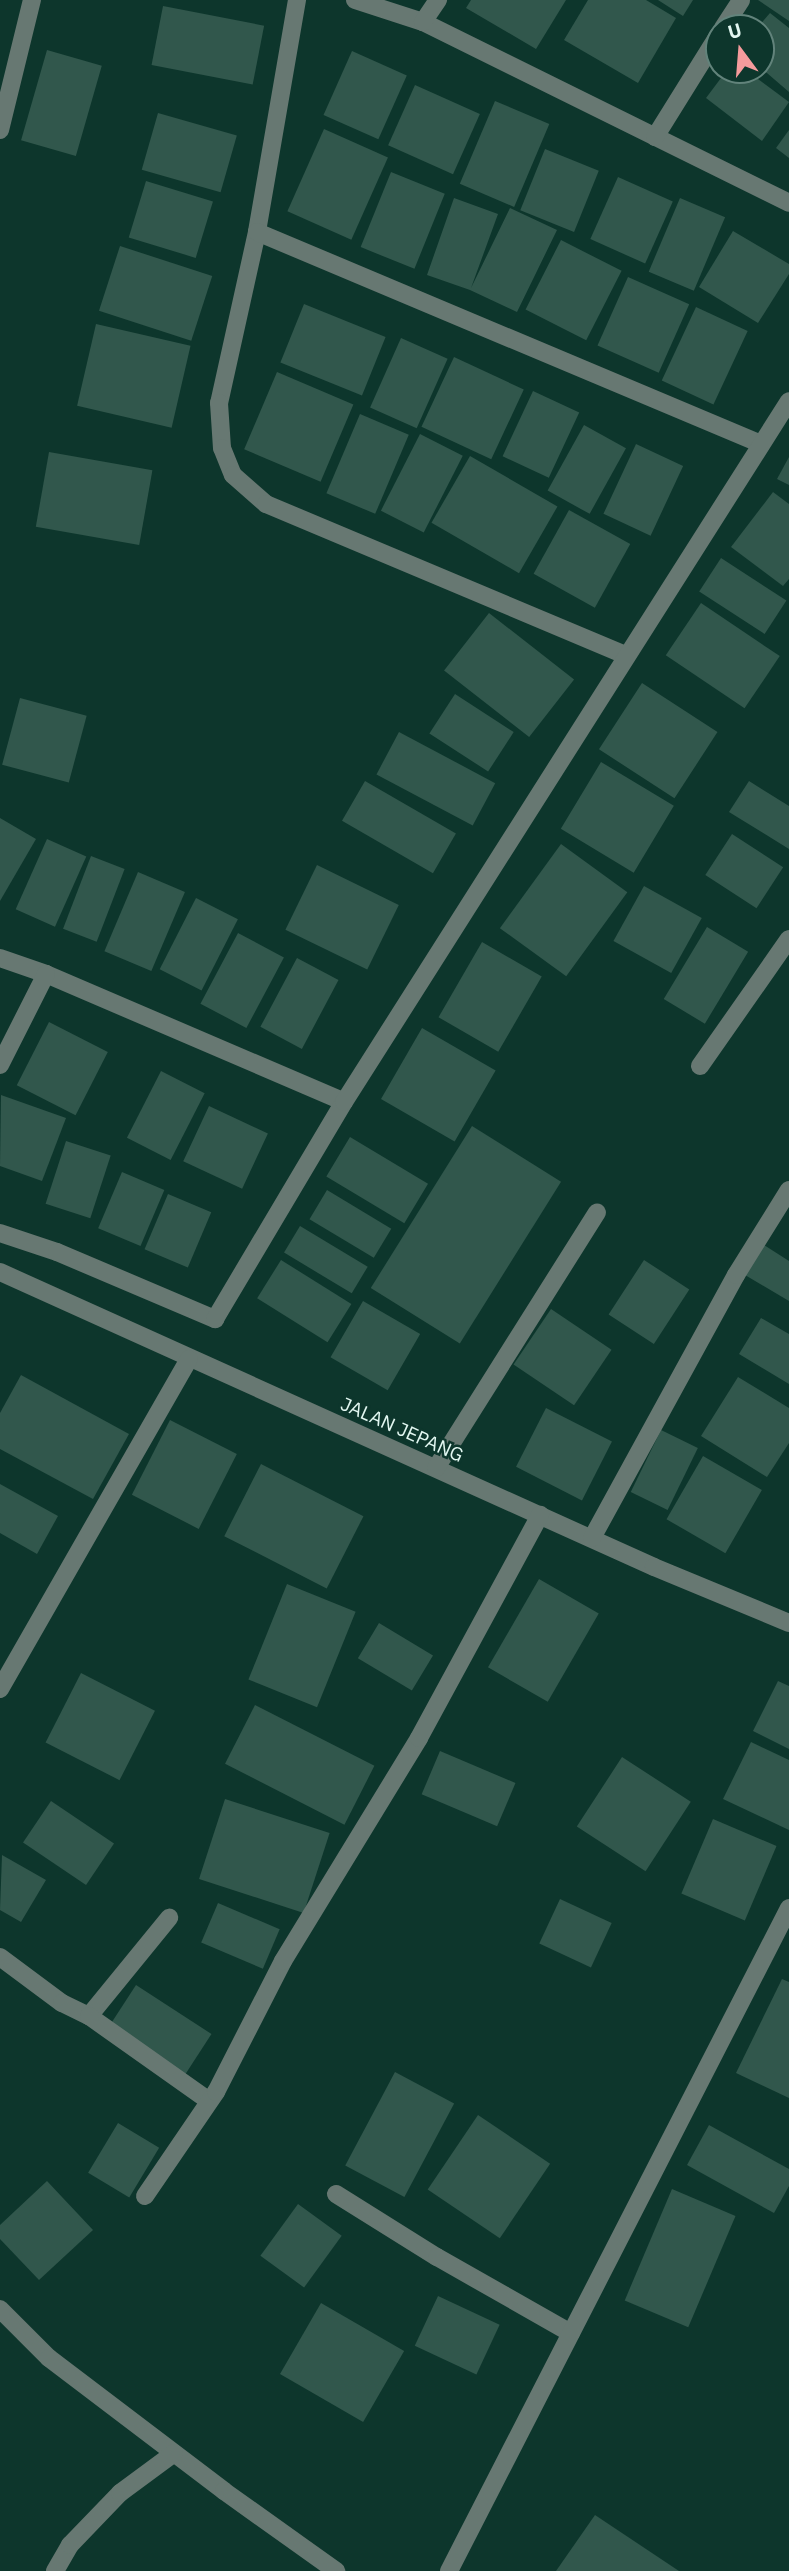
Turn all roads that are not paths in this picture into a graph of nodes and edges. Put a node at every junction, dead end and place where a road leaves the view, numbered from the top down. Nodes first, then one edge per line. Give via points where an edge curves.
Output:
1 (32, 0) edge
2 (297, 0) edge
3 (355, 0) edge
4 (438, 0) edge
5 (423, 22) junction
6 (705, 57) edge
7 (0, 130) edge
8 (655, 137) junction
9 (789, 203) edge
10 (257, 232) junction
11 (789, 401) edge
12 (761, 444) junction
13 (626, 655) junction
14 (789, 939) edge
15 (0, 958) edge
16 (46, 974) junction
17 (0, 1065) edge
18 (700, 1066) dead end
19 (344, 1102) junction
20 (789, 1190) edge
21 (597, 1212) dead end
22 (0, 1233) edge
23 (0, 1272) edge
24 (189, 1359) junction
25 (436, 1468) junction
26 (540, 1515) junction
27 (592, 1538) junction
28 (789, 1623) edge
29 (2, 1679) edge
30 (789, 1908) edge
31 (169, 1918) dead end
32 (0, 1957) edge
33 (89, 2016) junction
34 (209, 2101) junction
35 (336, 2194) dead end
36 (145, 2196) dead end
37 (0, 2309) edge
38 (571, 2333) junction
39 (174, 2453) junction
40 (55, 2571) edge
41 (336, 2571) edge
42 (449, 2571) edge

1 - 7 street
2 - 10 street
3 - 5 street
4 - 5 street
5 - 8 street
6 - 8 street
8 - 9 street
10 - 12 street
10 - 13 street via 219,403 222,448 233,475 266,504
11 - 12 street
12 - 13 street
13 - 19 street
14 - 18 street
15 - 16 street
16 - 17 street
16 - 19 street
19 - 22 street via 215,1319 57,1252
20 - 27 street via 736,1275
21 - 25 street
23 - 24 street, JALAN JEPANG
24 - 25 street, JALAN JEPANG
24 - 29 street
25 - 26 street, JALAN JEPANG
26 - 27 street, JALAN JEPANG
26 - 34 street via 419,1738 283,1961
27 - 28 street, JALAN JEPANG
30 - 38 street
31 - 33 street
32 - 33 street via 62,2003
33 - 34 street
34 - 36 street
35 - 38 street
37 - 39 street via 49,2358
38 - 42 street
39 - 40 street via 120,2493 70,2545
39 - 41 street

